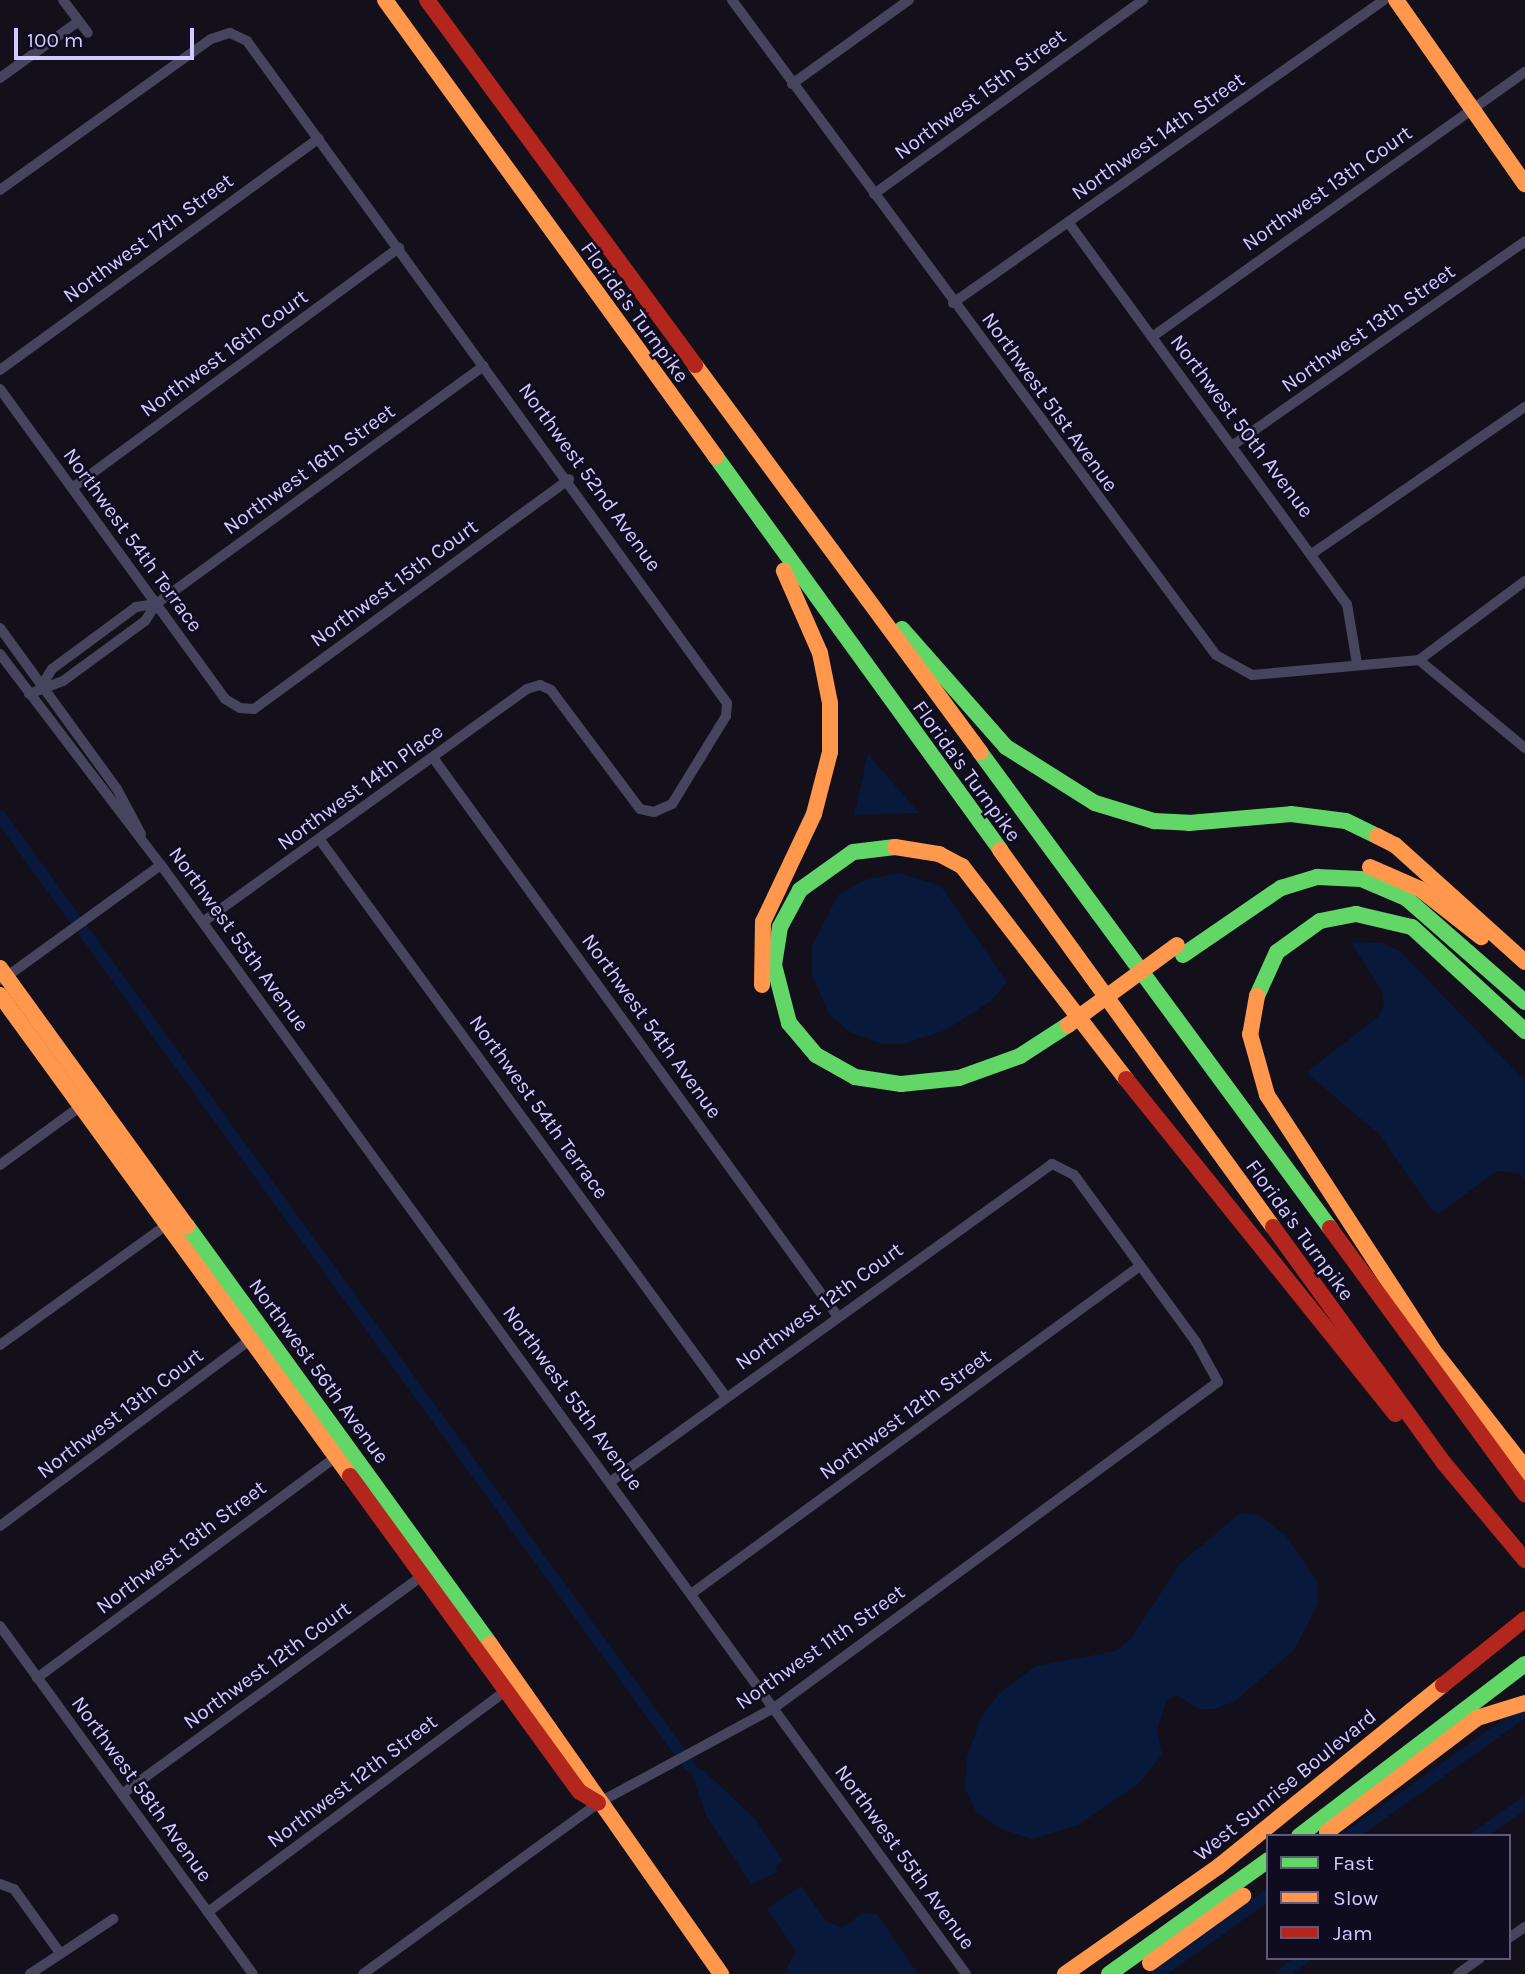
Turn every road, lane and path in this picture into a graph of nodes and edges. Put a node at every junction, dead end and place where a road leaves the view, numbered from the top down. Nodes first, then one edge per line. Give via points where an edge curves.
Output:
1 (63, 0) edge
2 (385, 0) edge
3 (427, 0) edge
4 (732, 0) edge
5 (909, 0) edge
6 (1143, 0) edge
7 (1384, 0) edge
8 (1395, 0) edge
9 (79, 21) junction
10 (88, 33) dead end
11 (1525, 72) edge
12 (0, 78) edge
13 (792, 84) junction
14 (1472, 109) junction
15 (319, 138) junction
16 (1525, 184) edge
17 (0, 190) edge
18 (874, 194) junction
19 (1068, 222) junction
20 (1525, 242) edge
21 (399, 248) junction
22 (953, 303) junction
23 (1152, 337) junction
24 (484, 366) junction
25 (0, 370) edge
26 (0, 389) edge
27 (1525, 407) edge
28 (1233, 445) junction
29 (569, 479) junction
30 (72, 488) junction
31 (764, 528) junction
32 (1313, 553) junction
33 (840, 563) junction
34 (1525, 581) edge
35 (156, 604) junction
36 (0, 628) edge
37 (0, 654) edge
38 (1419, 660) junction
39 (1357, 664) junction
40 (42, 685) junction
41 (540, 685) joint
42 (29, 694) junction
43 (240, 708) joint
44 (1525, 748) edge
45 (434, 759) junction
46 (320, 840) junction
47 (147, 846) junction
48 (161, 864) junction
49 (203, 922) junction
50 (1180, 950) junction
51 (1525, 962) edge
52 (1525, 969) edge
53 (2, 975) edge
54 (0, 995) edge
55 (1525, 1002) edge
56 (1072, 1030) junction
57 (1525, 1031) edge
58 (88, 1102) junction
59 (0, 1165) edge
60 (173, 1220) junction
61 (1140, 1266) junction
62 (838, 1317) junction
63 (257, 1335) junction
64 (0, 1345) edge
65 (726, 1397) junction
66 (342, 1452) junction
67 (1443, 1462) junction
68 (611, 1482) junction
69 (1525, 1484) edge
70 (1525, 1494) edge
71 (0, 1526) edge
72 (1525, 1560) edge
73 (428, 1571) junction
74 (691, 1594) junction
75 (1525, 1619) edge
76 (0, 1626) edge
77 (1525, 1664) edge
78 (37, 1678) junction
79 (512, 1686) junction
80 (1525, 1703) edge
81 (774, 1707) junction
82 (122, 1794) junction
83 (598, 1803) junction
84 (1302, 1834) edge
85 (1325, 1834) edge
86 (1266, 1861) edge
87 (1266, 1878) edge
88 (0, 1884) edge
89 (208, 1912) junction
90 (113, 1919) dead end
91 (60, 1953) junction
92 (1477, 1960) edge
93 (30, 1974) edge
94 (253, 1974) edge
95 (363, 1974) edge
96 (721, 1974) edge
97 (966, 1974) edge
98 (1065, 1974) edge
99 (1109, 1974) edge
100 (1134, 1974) edge
101 (1458, 1974) edge

1 - 9 street
2 - 31 main road, Florida's Turnpike
3 - 33 main road, Florida's Turnpike
4 - 13 street, Northwest 51st Avenue
5 - 13 street
6 - 18 street, Northwest 15th Street
7 - 19 street, Northwest 14th Street
8 - 14 main road
9 - 10 street
9 - 12 street
11 - 14 street, Northwest 13th Court
13 - 18 street, Northwest 51st Avenue
14 - 16 main road
14 - 23 street, Northwest 13th Court
15 - 17 street, Northwest 52nd Avenue via 247,41 230,33 211,40
15 - 21 street, Northwest 52nd Avenue
15 - 25 street, Northwest 17th Street
18 - 22 street, Northwest 51st Avenue
19 - 22 street, Northwest 14th Street
19 - 23 street, Northwest 50th Avenue
20 - 28 street, Northwest 13th Street
21 - 24 street, Northwest 52nd Avenue
21 - 30 street, Northwest 16th Court
22 - 39 street, Northwest 51st Avenue via 1216,655 1252,675
23 - 28 street, Northwest 50th Avenue
24 - 29 street, Northwest 52nd Avenue
24 - 35 street, Northwest 16th Street
26 - 30 street, Northwest 54th Terrace
27 - 32 street
28 - 32 street, Northwest 50th Avenue
29 - 41 street, Northwest 52nd Avenue via 721,691 726,716 672,804 654,812 640,808 551,690
29 - 43 street, Northwest 15th Court via 254,709
30 - 35 street, Northwest 54th Terrace
31 - 56 main road via 820,653 831,726 827,770 814,814 764,922 760,966 778,1028 824,1075 850,1089 900,1098 994,1082
31 - 67 main road, Florida's Turnpike
32 - 39 street, Northwest 50th Avenue via 1347,604
33 - 51 main road via 973,713 1044,774 1095,803 1154,821 1222,822 1291,814 1346,821 1395,845
33 - 70 main road, Florida's Turnpike
34 - 38 street
35 - 40 street, Northwest 16th Street via 145,621 63,681
35 - 40 street, Northwest 16th Street via 136,607 52,669
35 - 43 street, Northwest 54th Terrace via 225,699
36 - 40 street, Northwest 55th Avenue
37 - 42 street, Northwest 55th Avenue
38 - 39 street, Northwest 51st Avenue
38 - 44 street
40 - 42 street, Northwest 16th Street
40 - 47 street, Northwest 55th Avenue via 117,789
41 - 45 street, Northwest 14th Place via 527,689
42 - 47 street, Northwest 55th Avenue
45 - 46 street, Northwest 14th Place
45 - 62 street, Northwest 54th Avenue
46 - 49 street, Northwest 14th Place
46 - 65 street, Northwest 54th Terrace
47 - 48 street, Northwest 55th Avenue
48 - 49 street, Northwest 55th Avenue
48 - 53 street
49 - 68 street, Northwest 55th Avenue
50 - 52 main road via 1270,879 1303,866 1344,863 1390,874 1420,889
50 - 55 main road via 1281,888 1317,877 1361,879 1406,898
50 - 56 main road, bridge
53 - 58 main road, Northwest 56th Avenue
54 - 58 main road, Northwest 56th Avenue
56 - 67 main road via 1020,1056 959,1078 901,1084 855,1077 816,1055 789,1023 774,965 780,927 808,882 853,852 901,846 962,866 1369,1389
57 - 69 main road via 1412,927 1356,914 1321,921 1277,952 1260,980 1251,1034 1266,1095 1433,1350 1518,1460
58 - 59 street
58 - 60 main road, Northwest 56th Avenue
60 - 63 main road, Northwest 56th Avenue
60 - 64 street
61 - 62 street, Northwest 12th Court via 1074,1175 1052,1164
61 - 74 street, Northwest 12th Street
61 - 81 street, Northwest 11th Street via 1218,1381
62 - 65 street, Northwest 12th Court
63 - 66 main road, Northwest 56th Avenue
63 - 71 street, Northwest 13th Court
65 - 68 street, Northwest 12th Court
66 - 73 main road, Northwest 56th Avenue
66 - 78 street, Northwest 13th Street
67 - 72 main road, Florida's Turnpike
68 - 74 street, Northwest 55th Avenue
73 - 79 main road, Northwest 56th Avenue
73 - 82 street, Northwest 12th Court
74 - 81 street, Northwest 55th Avenue
75 - 98 main road, West Sunrise Boulevard via 1218,1867
76 - 78 street, Northwest 58th Avenue
77 - 84 main road
78 - 82 street, Northwest 58th Avenue
79 - 83 main road, Northwest 56th Avenue via 592,1784
79 - 89 street, Northwest 12th Street
80 - 85 main road via 1499,1710 1456,1732
81 - 83 street, Northwest 11th Street
81 - 97 street, Northwest 55th Avenue
82 - 89 street, Northwest 58th Avenue
83 - 95 street, Northwest 11th Street
83 - 96 main road, Northwest 56th Avenue
86 - 99 main road
87 - 100 main road
88 - 91 street via 14,1889
89 - 94 street, Northwest 58th Avenue
90 - 91 street
91 - 93 street
92 - 101 street

